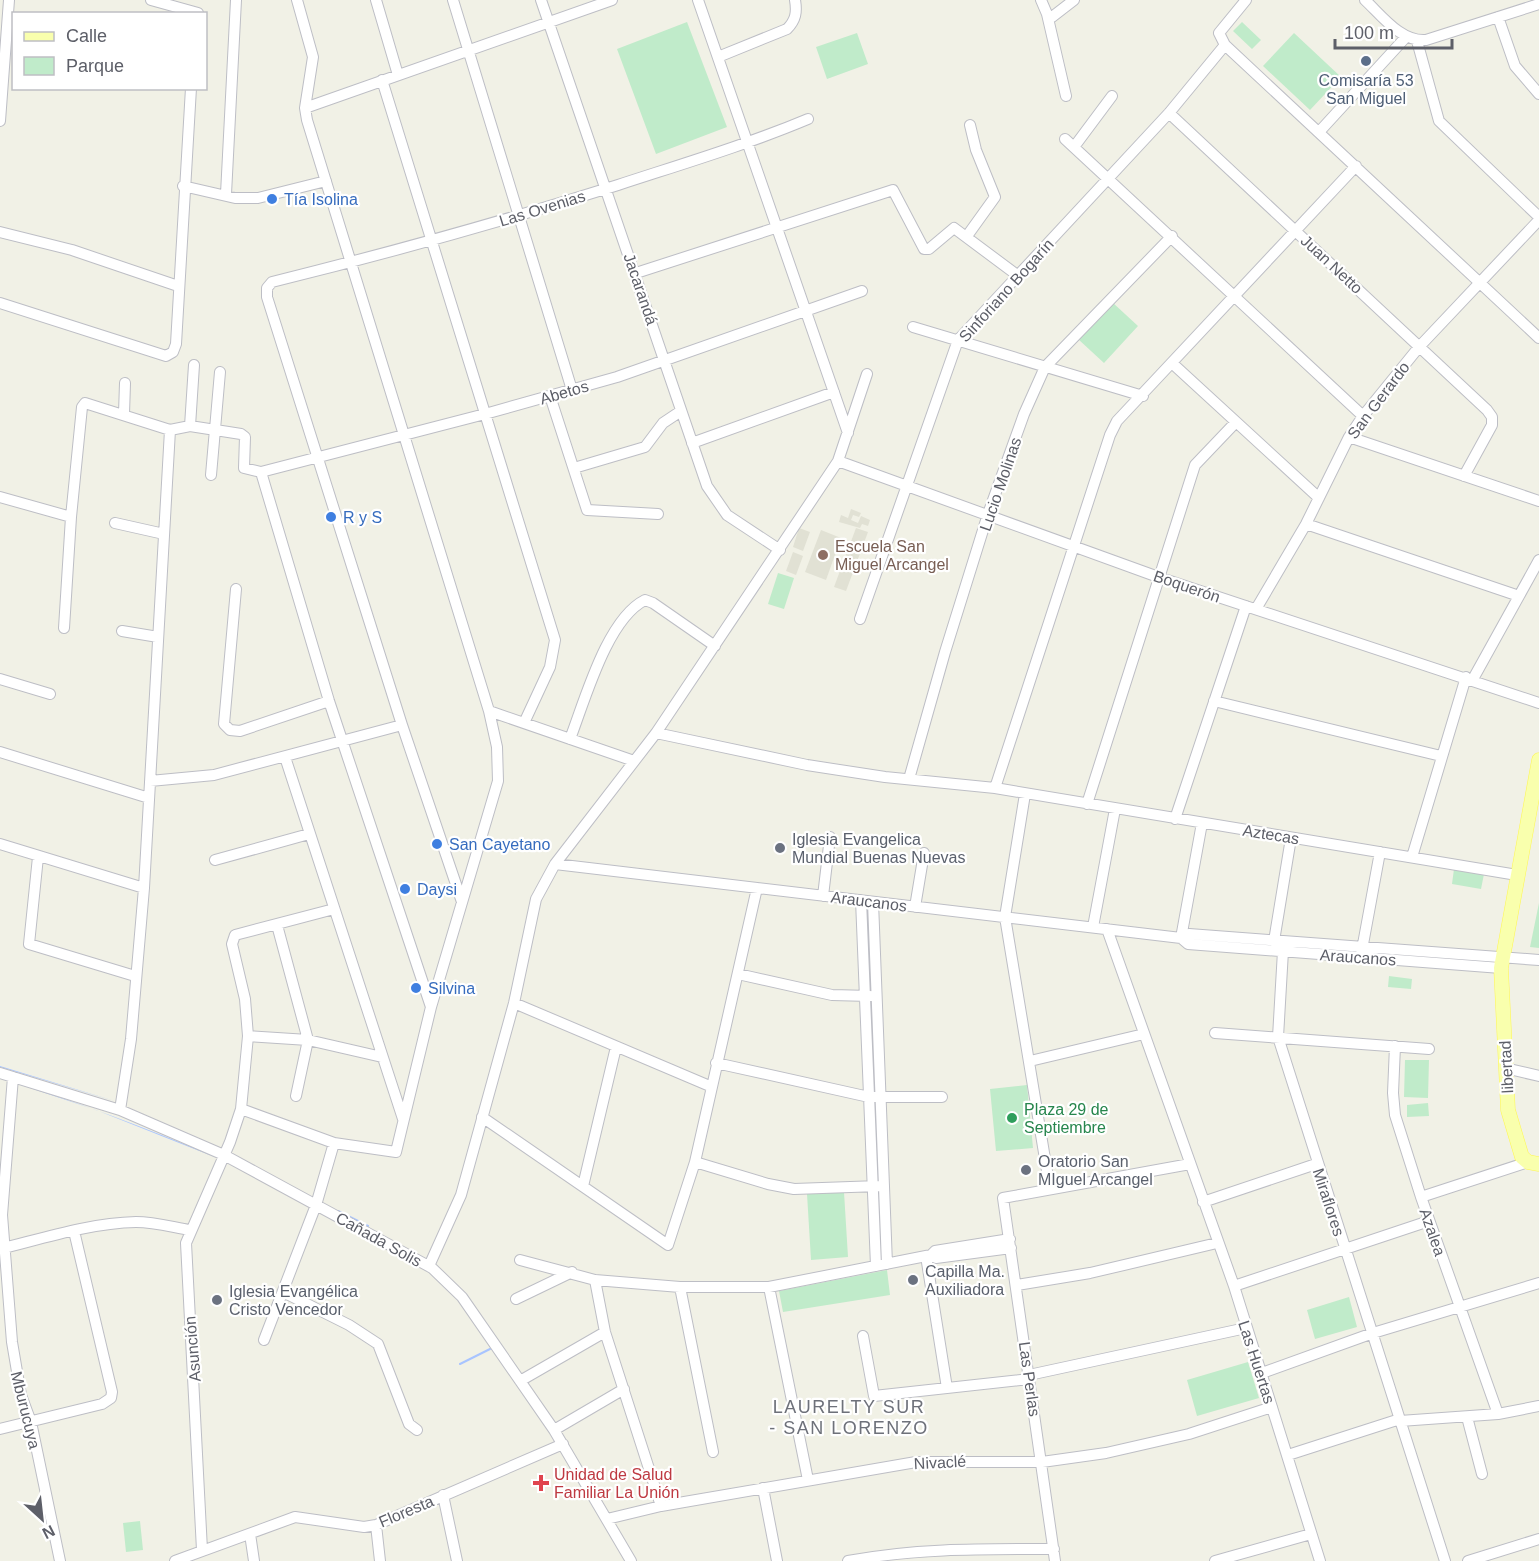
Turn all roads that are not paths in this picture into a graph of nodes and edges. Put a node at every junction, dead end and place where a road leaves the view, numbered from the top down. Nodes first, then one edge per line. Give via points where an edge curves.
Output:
1 (9, 0) edge
2 (150, 0) edge
3 (236, 0) edge
4 (297, 0) edge
5 (376, 0) edge
6 (453, 0) edge
7 (541, 0) edge
8 (612, 0) edge
9 (698, 0) edge
10 (795, 0) edge
11 (1041, 0) edge
12 (1074, 0) edge
13 (1246, 0) edge
14 (1365, 0) edge
15 (1539, 4) edge
16 (193, 12) edge
17 (1047, 14) junction
18 (1498, 17) junction
19 (548, 22) junction
20 (1411, 39) junction
21 (3, 44) edge
22 (1225, 45) junction
23 (469, 50) junction
24 (718, 57) junction
25 (398, 75) junction
26 (382, 80) junction
27 (191, 90) edge
28 (1539, 94) edge
29 (1066, 96) dead end
30 (1112, 96) dead end
31 (305, 108) junction
32 (1169, 113) junction
33 (808, 119) dead end
34 (0, 121) edge
35 (970, 125) dead end
36 (1319, 132) junction
37 (749, 143) junction
38 (1356, 166) junction
39 (1106, 179) junction
40 (326, 181) junction
41 (183, 186) junction
42 (606, 189) junction
43 (226, 194) junction
44 (518, 217) junction
45 (1539, 218) edge
46 (776, 227) junction
47 (1296, 230) junction
48 (0, 232) edge
49 (967, 236) junction
50 (1172, 236) junction
51 (432, 242) junction
52 (351, 263) junction
53 (636, 273) junction
54 (1017, 275) junction
55 (1479, 284) junction
56 (178, 286) junction
57 (862, 291) dead end
58 (1235, 295) junction
59 (0, 303) edge
60 (807, 311) junction
61 (913, 327) dead end
62 (1539, 338) edge
63 (958, 340) junction
64 (1419, 347) junction
65 (664, 360) junction
66 (1173, 364) junction
67 (194, 365) dead end
68 (1045, 367) junction
69 (220, 372) dead end
70 (867, 374) dead end
71 (124, 382) dead end
72 (572, 390) junction
73 (834, 392) junction
74 (550, 396) junction
75 (1143, 396) junction
76 (681, 411) junction
77 (123, 414) junction
78 (485, 414) junction
79 (1363, 416) junction
80 (1236, 422) junction
81 (190, 426) junction
82 (170, 430) junction
83 (215, 430) junction
84 (848, 434) junction
85 (404, 435) junction
86 (1348, 437) junction
87 (692, 443) junction
88 (318, 458) junction
89 (838, 461) junction
90 (574, 468) junction
91 (261, 472) junction
92 (211, 475) dead end
93 (1464, 476) junction
94 (908, 486) junction
95 (0, 496) edge
96 (1319, 498) junction
97 (1539, 501) edge
98 (658, 514) dead end
99 (988, 514) junction
100 (71, 517) junction
101 (115, 523) dead end
102 (1306, 524) junction
103 (164, 534) junction
104 (1073, 544) junction
105 (780, 550) junction
106 (1539, 560) edge
107 (1161, 578) junction
108 (236, 589) dead end
109 (1519, 596) junction
110 (1251, 607) junction
111 (860, 619) dead end
112 (64, 628) dead end
113 (122, 631) dead end
114 (158, 637) junction
115 (715, 646) junction
116 (1470, 678) junction
117 (0, 679) edge
118 (50, 694) dead end
119 (1214, 700) junction
120 (329, 701) junction
121 (1539, 703) edge
122 (489, 711) junction
123 (524, 723) junction
124 (402, 725) junction
125 (656, 733) junction
126 (570, 739) junction
127 (342, 742) junction
128 (0, 752) edge
129 (1441, 756) junction
130 (285, 757) junction
131 (1539, 760) edge
132 (634, 762) junction
133 (909, 779) junction
134 (150, 781) junction
135 (995, 788) junction
136 (1025, 794) junction
137 (149, 798) junction
138 (1087, 804) junction
139 (1114, 809) junction
140 (1175, 819) junction
141 (1202, 823) junction
142 (309, 834) junction
143 (830, 837) dead end
144 (1291, 838) junction
145 (0, 844) edge
146 (1380, 852) junction
147 (924, 853) dead end
148 (38, 857) junction
149 (1412, 857) junction
150 (215, 860) dead end
151 (555, 864) junction
152 (1517, 874) junction
153 (144, 888) junction
154 (757, 888) junction
155 (823, 896) junction
156 (867, 901) junction
157 (462, 902) junction
158 (915, 906) junction
159 (334, 909) junction
160 (1005, 917) junction
161 (277, 925) junction
162 (1093, 927) junction
163 (1107, 929) junction
164 (1182, 938) junction
165 (1274, 941) junction
166 (1283, 951) junction
167 (1361, 953) junction
168 (1539, 960) edge
169 (1502, 963) junction
170 (738, 974) junction
171 (135, 976) junction
172 (871, 996) junction
173 (514, 1003) junction
174 (431, 1007) junction
175 (1215, 1033) dead end
176 (1144, 1034) junction
177 (248, 1036) junction
178 (1278, 1037) junction
179 (308, 1040) junction
180 (1395, 1046) junction
181 (616, 1047) junction
182 (1430, 1048) dead end
183 (382, 1057) junction
184 (1030, 1061) junction
185 (716, 1063) junction
186 (1505, 1068) junction
187 (0, 1073) edge
188 (1539, 1076) edge
189 (13, 1077) junction
190 (712, 1087) junction
191 (296, 1096) dead end
192 (875, 1097) junction
193 (942, 1097) dead end
194 (241, 1109) junction
195 (120, 1110) junction
196 (482, 1117) junction
197 (403, 1119) junction
198 (334, 1143) junction
199 (224, 1155) junction
200 (694, 1162) junction
201 (1534, 1163) edge
202 (1190, 1164) junction
203 (1316, 1164) junction
204 (582, 1186) junction
205 (878, 1186) junction
206 (1050, 1189) junction
207 (1421, 1197) junction
208 (1203, 1202) junction
209 (316, 1205) junction
210 (1429, 1221) junction
211 (190, 1230) junction
212 (74, 1231) junction
213 (1217, 1243) junction
214 (1010, 1244) junction
215 (1344, 1248) junction
216 (3, 1249) edge
217 (928, 1256) junction
218 (520, 1260) dead end
219 (881, 1265) junction
220 (429, 1266) junction
221 (572, 1272) junction
222 (595, 1280) junction
223 (1539, 1282) edge
224 (1017, 1285) junction
225 (1234, 1286) junction
226 (680, 1287) junction
227 (769, 1287) junction
228 (284, 1288) junction
229 (516, 1299) dead end
230 (1458, 1305) junction
231 (1246, 1328) junction
232 (605, 1332) junction
233 (1373, 1332) junction
234 (863, 1336) dead end
235 (264, 1340) dead end
236 (1262, 1373) junction
237 (1030, 1377) junction
238 (520, 1381) junction
239 (947, 1388) junction
240 (624, 1389) junction
241 (1539, 1406) edge
242 (1272, 1407) junction
243 (1498, 1414) junction
244 (1467, 1417) junction
245 (1400, 1420) junction
246 (31, 1422) junction
247 (0, 1429) edge
248 (417, 1430) dead end
249 (554, 1430) junction
250 (563, 1444) junction
251 (713, 1452) dead end
252 (1288, 1455) junction
253 (1042, 1462) junction
254 (1482, 1474) dead end
255 (808, 1480) junction
256 (763, 1488) junction
257 (443, 1495) junction
258 (661, 1506) junction
259 (607, 1519) junction
260 (376, 1526) junction
261 (250, 1534) junction
262 (1311, 1534) junction
263 (1539, 1539) edge
264 (1054, 1549) junction
265 (202, 1550) junction
266 (60, 1561) edge
267 (175, 1561) edge
268 (254, 1561) edge
269 (380, 1561) edge
270 (457, 1561) edge
271 (631, 1561) edge
272 (777, 1561) edge
273 (848, 1561) edge
274 (1055, 1561) edge
275 (1215, 1561) edge
276 (1320, 1561) edge
277 (1445, 1561) edge
278 (1468, 1561) edge

1 - 21 street
2 - 16 street
3 - 43 street
4 - 31 street via 313,57
5 - 25 street
6 - 23 street
7 - 19 street, Jacarandá
8 - 19 street
9 - 24 street
10 - 24 street via 794,22 787,29
11 - 17 street
12 - 17 street via 1055,16
13 - 22 street via 1219,33
14 - 20 street
15 - 18 street
17 - 29 street
18 - 20 street
18 - 28 street via 1515,66
19 - 23 street
19 - 42 street, Jacarandá
20 - 36 street
20 - 45 street via 1439,121
21 - 34 street
22 - 32 street, Sinforiano Bogarín
22 - 36 street
23 - 25 street
23 - 44 street
24 - 37 street
25 - 26 street
26 - 31 street
26 - 51 street
27 - 41 street
30 - 39 street via 1070,143
31 - 40 street
32 - 39 street, Sinforiano Bogarín
32 - 47 street, Juan Netto
33 - 37 street, Las Ovenias
35 - 49 street via 995,197
36 - 38 street
37 - 42 street, Las Ovenias
37 - 46 street
38 - 47 street
38 - 55 street
39 - 50 street
39 - 54 street, Sinforiano Bogarín
40 - 43 street via 258,198
40 - 52 street
41 - 43 street
41 - 56 street
42 - 44 street, Las Ovenias
42 - 53 street, Jacarandá
44 - 51 street, Las Ovenias
44 - 72 street
45 - 55 street, San Gerardo
46 - 49 street via 893,190 924,249 954,228
46 - 53 street
46 - 60 street
47 - 58 street
47 - 64 street, Juan Netto
48 - 56 street via 72,250
49 - 54 street
50 - 58 street
50 - 68 street, Lucio Molinas
51 - 52 street, Las Ovenias
51 - 78 street
52 - 85 street
52 - 88 street, Las Ovenias via 272,282 267,288
53 - 65 street, Jacarandá
54 - 63 street, Sinforiano Bogarín
55 - 62 street
55 - 64 street, San Gerardo
56 - 59 street via 176,344 166,356
57 - 60 street, Abetos
58 - 66 street
58 - 79 street
60 - 65 street, Abetos
60 - 73 street
61 - 63 street
63 - 68 street
63 - 94 street, Sinforiano Bogarín
64 - 79 street, San Gerardo
64 - 93 street, Juan Netto via 1492,417 1492,425
65 - 72 street, Abetos
65 - 76 street, Jacarandá
66 - 75 street
66 - 80 street
67 - 81 street
68 - 75 street
68 - 99 street, Lucio Molinas
69 - 83 street
70 - 84 street
71 - 77 street
72 - 74 street, Abetos
73 - 84 street
73 - 87 street
74 - 78 street, Abetos
74 - 90 street
75 - 104 street via 1117,422 1110,435
76 - 87 street, Jacarandá
76 - 90 street via 663,423 645,447
77 - 82 street
77 - 100 street via 88,402 83,405
78 - 85 street, Abetos
78 - 123 street via 555,640 550,667
79 - 86 street, San Gerardo
80 - 96 street
80 - 107 street via 1195,465
81 - 82 street
81 - 83 street
82 - 103 street
83 - 91 street via 243,435 244,467
83 - 92 street
84 - 89 street
85 - 88 street, Abetos
85 - 122 street
86 - 93 street
86 - 96 street, San Gerardo
87 - 105 street, Jacarandá via 717,503 727,515
88 - 91 street, Abetos
88 - 124 street
89 - 94 street, Boquerón
89 - 105 street
90 - 98 street via 587,510
91 - 120 street
93 - 97 street
94 - 99 street, Boquerón
94 - 111 street, Sinforiano Bogarín
95 - 100 street
96 - 102 street, San Gerardo
99 - 104 street, Boquerón
99 - 133 street, Lucio Molinas
100 - 112 street
101 - 103 street
102 - 109 street
102 - 110 street, San Gerardo
103 - 114 street
104 - 107 street, Boquerón
104 - 135 street
105 - 115 street
106 - 109 street
107 - 110 street, Boquerón
107 - 138 street
108 - 120 street via 224,724 230,730 240,731
109 - 116 street
110 - 116 street, Boquerón
110 - 119 street, San Gerardo
113 - 114 street
114 - 134 street
115 - 125 street
115 - 126 street via 653,603 645,600 638,604 624,618 607,648
116 - 121 street, Boquerón
116 - 129 street
117 - 118 street
119 - 129 street
119 - 140 street, San Gerardo
120 - 127 street
122 - 123 street
122 - 157 street via 497,747 498,781
123 - 126 street
124 - 127 street
124 - 157 street
125 - 132 street
125 - 133 street, Aztecas via 807,765
126 - 132 street
127 - 130 street
127 - 174 street
128 - 137 street
129 - 149 street
130 - 134 street via 213,775
130 - 142 street
131 - 152 main road, libertad
132 - 151 street
133 - 135 street, Aztecas
134 - 137 street
135 - 136 street, Aztecas
136 - 138 street, Aztecas
136 - 160 street
137 - 153 street
138 - 139 street, Aztecas
139 - 140 street, Aztecas
139 - 162 street
140 - 141 street, Aztecas
141 - 144 street, Aztecas
141 - 164 street
142 - 150 street
142 - 159 street
143 - 155 street
144 - 146 street, Aztecas
144 - 165 street
145 - 148 street
146 - 149 street, Aztecas
146 - 167 street
147 - 158 street
148 - 153 street
148 - 171 street via 29,944
149 - 152 street, Aztecas
151 - 154 street, Araucanos
151 - 173 street via 536,899
152 - 169 main road, libertad
153 - 171 street
154 - 155 street, Araucanos
154 - 170 street
155 - 156 street, Araucanos
156 - 158 street, Araucanos
156 - 172 street
157 - 174 street
158 - 160 street, Araucanos
159 - 161 street
159 - 183 street
160 - 162 street, Araucanos
160 - 184 street
161 - 177 street, Asunción via 235,935 232,944 245,999
161 - 179 street
162 - 163 street, Araucanos
163 - 164 street, Araucanos
163 - 176 street, Las Huertas
164 - 165 street, Araucanos via 1189,934
164 - 166 street, Araucanos via 1188,944
165 - 166 street
165 - 167 street, Araucanos
166 - 167 street, Araucanos
166 - 178 street, Miraflores
167 - 169 street, Araucanos
168 - 169 street, Araucanos
169 - 186 main road, libertad
170 - 172 street via 825,994
170 - 185 street
171 - 195 street via 131,1039
172 - 192 street
173 - 181 street
173 - 196 street
174 - 197 street
175 - 178 street
176 - 184 street
176 - 202 street, Las Huertas
177 - 179 street
177 - 194 street, Asunción
178 - 180 street
178 - 203 street, Miraflores
179 - 183 street
179 - 191 street
180 - 182 street
180 - 207 street, Azalea via 1395,1115
181 - 190 street
181 - 204 street
183 - 197 street
184 - 206 street
185 - 190 street
185 - 192 street
186 - 188 street
186 - 201 main road, libertad via 1510,1121 1522,1157
187 - 189 street, Cañada Solis
189 - 195 street, Cañada Solis
189 - 216 street, Mburucuya
190 - 200 street
192 - 193 street
192 - 205 street
194 - 198 street
194 - 199 street, Asunción
195 - 199 street, Cañada Solis
196 - 204 street
196 - 220 street via 461,1195
197 - 198 street via 396,1152
198 - 209 street
199 - 209 street, Cañada Solis
199 - 211 street, Asunción
200 - 204 street via 668,1245
200 - 205 street via 794,1189
201 - 207 street
202 - 206 street
202 - 208 street, Las Huertas
203 - 208 street
203 - 215 street, Miraflores
205 - 219 street
206 - 214 street, Las Perlas via 1003,1198
207 - 210 street, Azalea
208 - 213 street, Las Huertas
209 - 220 street, Cañada Solis
209 - 228 street
210 - 215 street
210 - 230 street, Azalea
211 - 212 street via 136,1222
211 - 265 street, Asunción via 186,1260
212 - 216 street
212 - 246 street via 111,1398 102,1404
213 - 224 street via 1090,1273
213 - 225 street, Las Huertas
214 - 217 street via 935,1251
214 - 224 street, Las Perlas
215 - 225 street
215 - 233 street, Miraflores
216 - 246 street, Mburucuya via 14,1358
217 - 219 street
217 - 239 street
218 - 221 street
219 - 227 street
220 - 238 street, Cañada Solis via 462,1297
221 - 222 street
221 - 229 street
222 - 226 street
222 - 232 street
223 - 230 street
224 - 237 street, Las Perlas
225 - 231 street, Las Huertas
226 - 227 street
226 - 251 street
227 - 255 street
228 - 235 street
228 - 248 street via 378,1344 409,1424
230 - 233 street
230 - 243 street, Azalea
231 - 236 street, Las Huertas
231 - 237 street
232 - 238 street
232 - 240 street
233 - 236 street
233 - 245 street, Miraflores
234 - 239 street via 874,1396
236 - 242 street, Las Huertas
237 - 239 street
237 - 253 street, Las Perlas
238 - 249 street, Cañada Solis
240 - 249 street
240 - 258 street
241 - 243 street
242 - 252 street, Las Huertas
242 - 253 street, Nivaclé via 1189,1434
243 - 244 street
244 - 245 street
244 - 254 street
245 - 252 street
245 - 277 street, Miraflores
246 - 247 street
246 - 266 street, Mburucuya
249 - 250 street, Cañada Solis
250 - 257 street, Floresta
250 - 259 street, Cañada Solis
252 - 262 street, Las Huertas
253 - 255 street, Nivaclé via 916,1462
253 - 264 street, Las Perlas
255 - 256 street, Nivaclé
256 - 258 street, Nivaclé
256 - 272 street
257 - 260 street, Floresta
257 - 270 street
258 - 259 street, Nivaclé
259 - 271 street, Cañada Solis
260 - 261 street, Floresta via 295,1517
260 - 269 street
261 - 265 street, Floresta
261 - 268 street
262 - 275 street
262 - 276 street, Las Huertas
263 - 278 street
264 - 273 street via 938,1549
264 - 274 street, Las Perlas
265 - 267 street, Floresta

